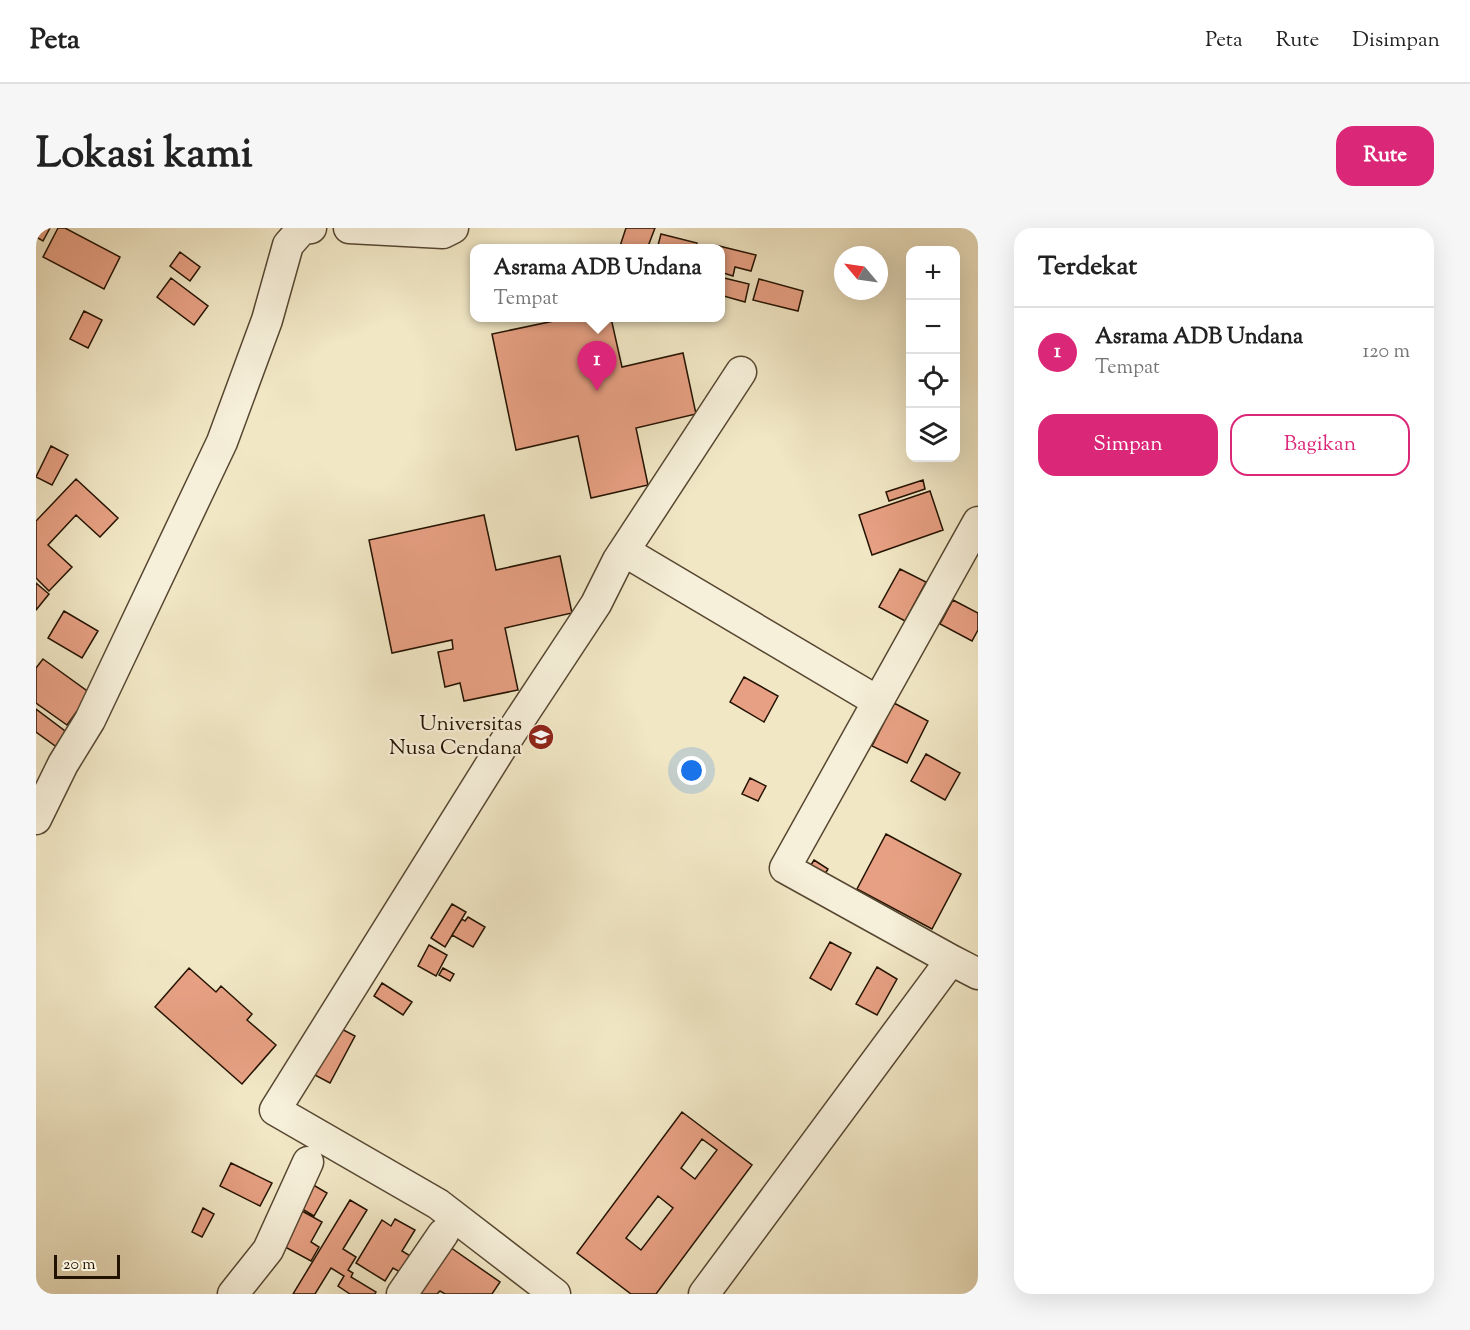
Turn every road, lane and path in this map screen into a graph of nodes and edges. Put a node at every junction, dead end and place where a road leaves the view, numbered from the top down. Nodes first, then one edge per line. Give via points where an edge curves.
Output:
1 (350, 228) edge
2 (453, 228) edge
3 (299, 231) edge
4 (741, 372) dead end
5 (977, 525) edge
6 (624, 551) junction
7 (877, 700) junction
8 (36, 819) edge
9 (951, 960) junction
10 (978, 974) edge
11 (308, 1162) dead end
12 (443, 1234) dead end
13 (233, 1294) edge
14 (402, 1294) edge
15 (555, 1294) edge
16 (704, 1294) edge

1 - 2 street via 443,233
3 - 8 street via 288,245 247,377 222,442 90,720
4 - 6 street
5 - 7 street
6 - 7 street
6 - 15 street via 596,604 501,748 275,1110 438,1204
7 - 9 street via 785,868
9 - 10 street
9 - 16 street
11 - 13 street via 268,1250
12 - 14 street

